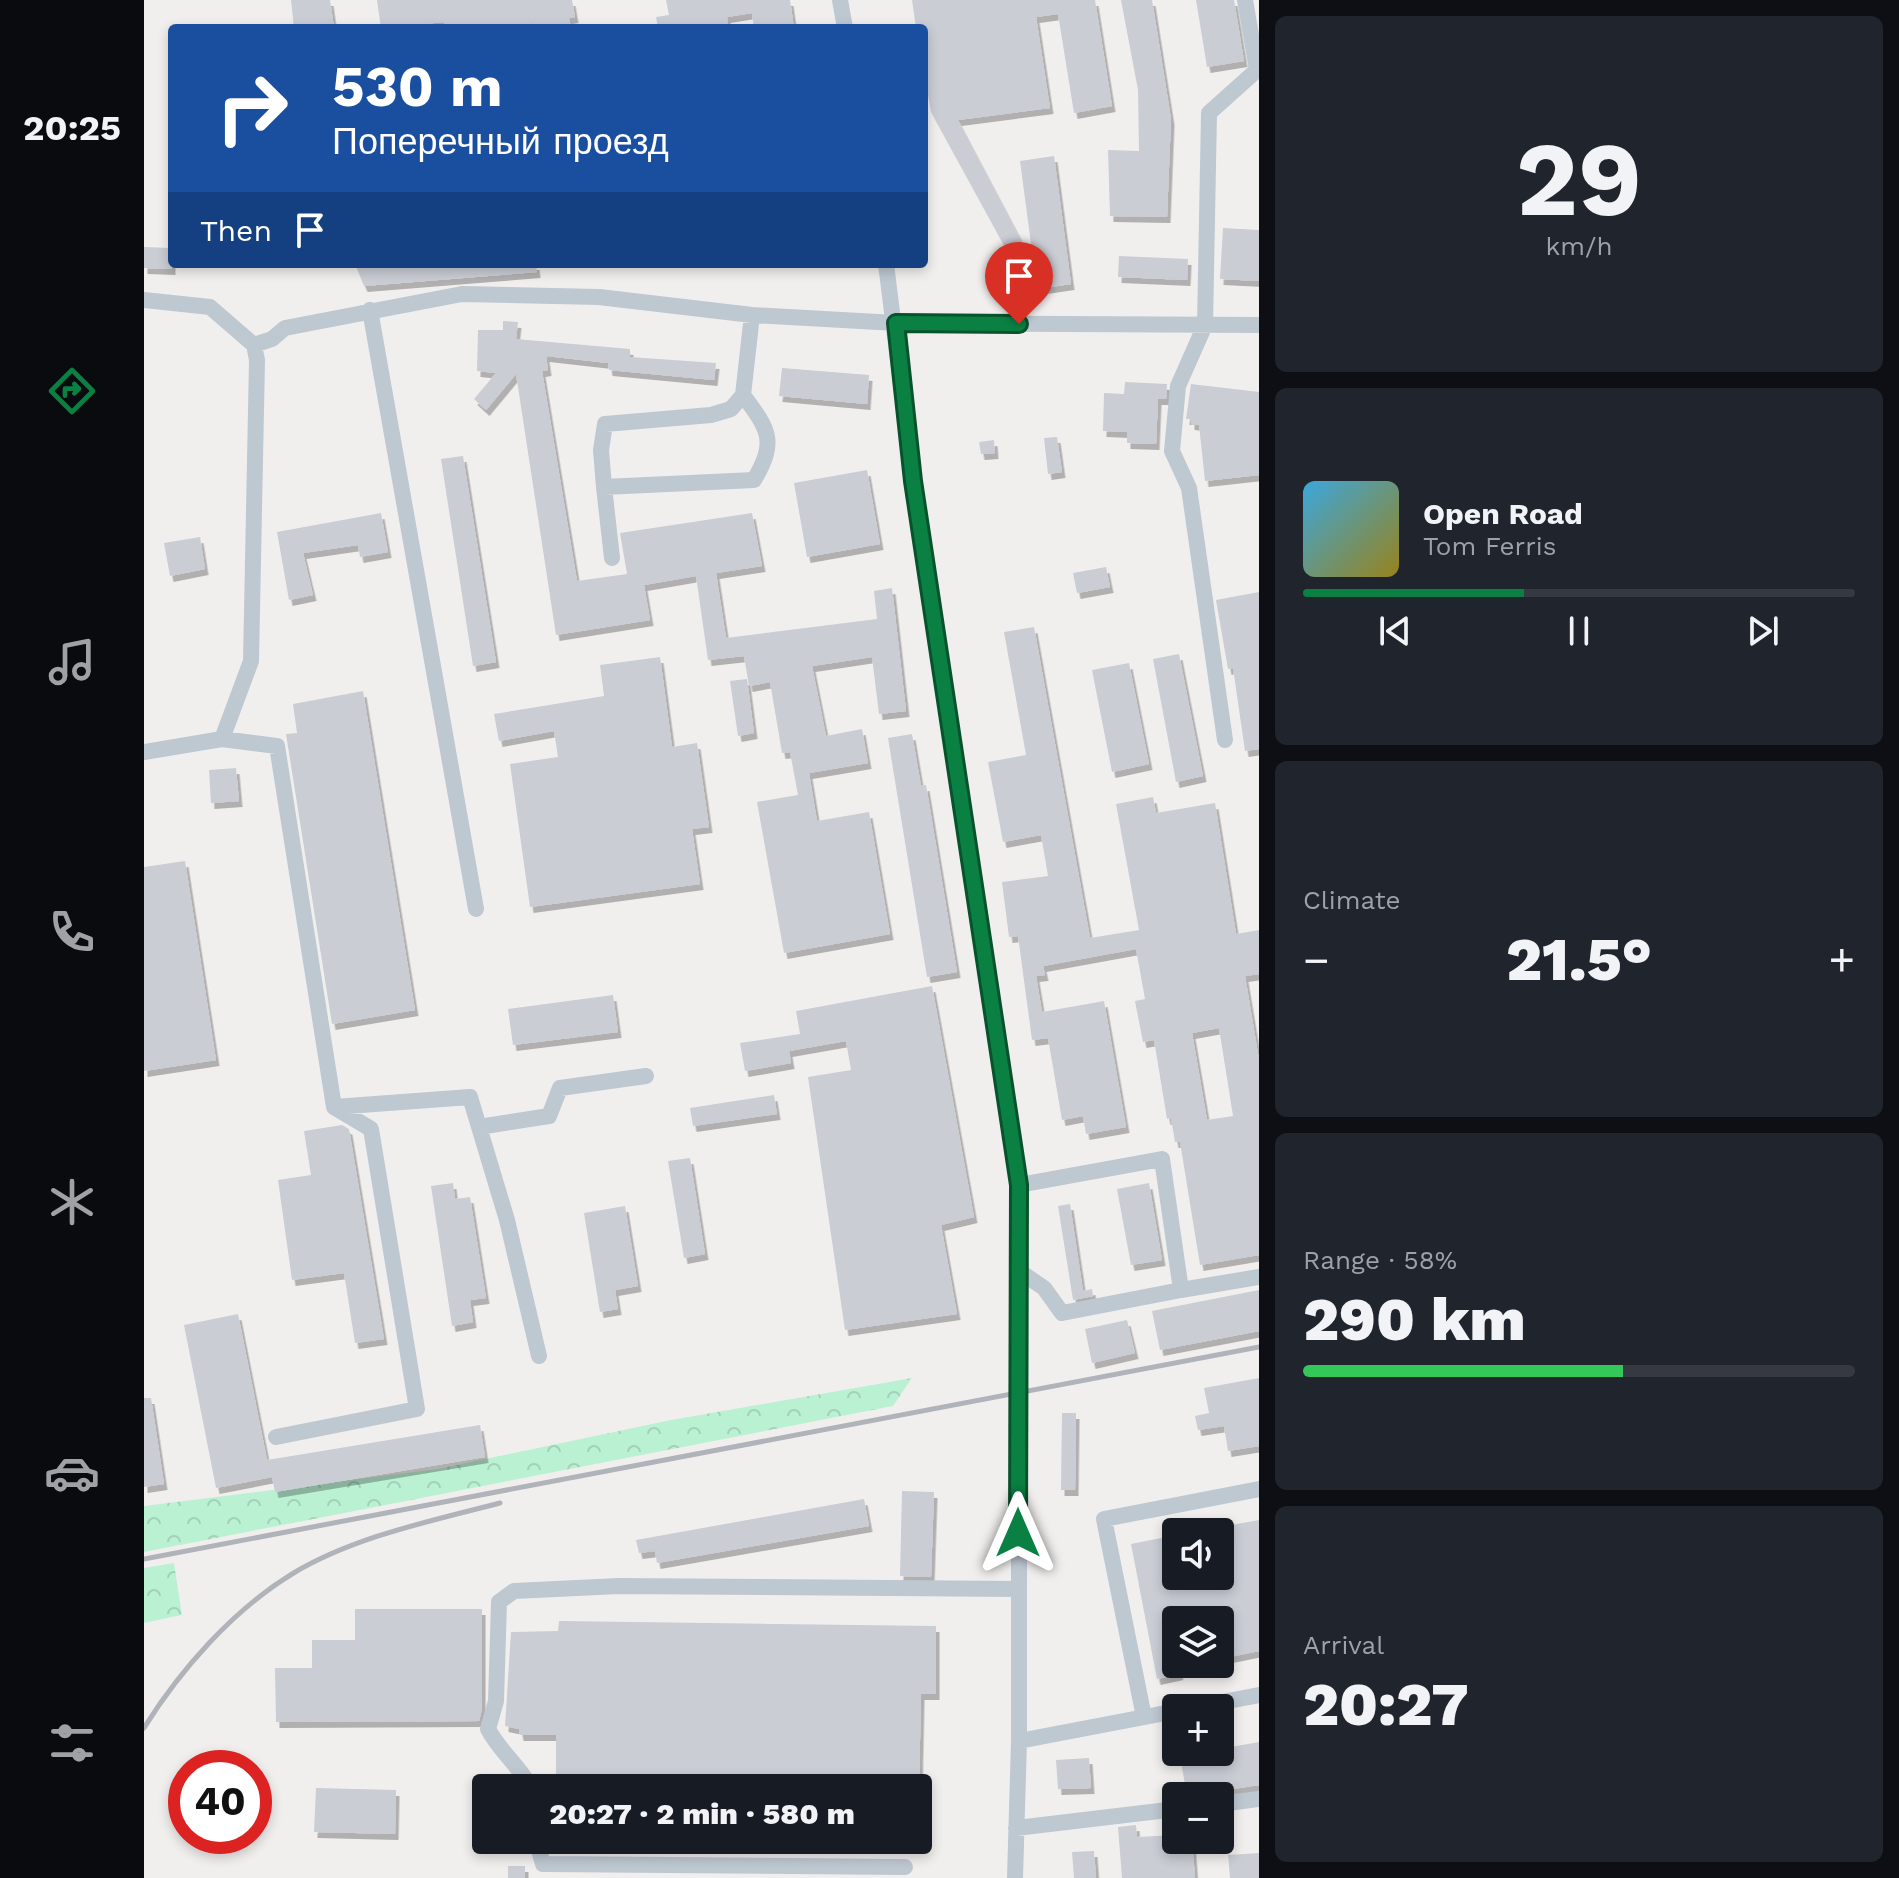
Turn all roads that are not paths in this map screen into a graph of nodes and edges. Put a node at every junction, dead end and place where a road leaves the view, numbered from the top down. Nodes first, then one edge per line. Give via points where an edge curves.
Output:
1 (840, 0) edge
2 (1245, 0) edge
3 (844, 24) edge
4 (887, 268) edge
5 (144, 300) edge
6 (370, 310) junction
7 (752, 315) junction
8 (896, 323) junction
9 (1205, 325) junction
10 (1259, 325) edge
11 (254, 345) junction
12 (743, 395) junction
13 (604, 487) junction
14 (612, 558) dead end
15 (222, 739) junction
16 (1225, 740) dead end
17 (144, 752) edge
18 (476, 909) dead end
19 (646, 1076) dead end
20 (334, 1107) junction
21 (479, 1127) junction
22 (1019, 1185) junction
23 (1019, 1271) junction
24 (1259, 1277) edge
25 (1181, 1290) junction
26 (539, 1356) dead end
27 (276, 1437) dead end
28 (1259, 1489) edge
29 (1018, 1589) junction
30 (1259, 1695) edge
31 (1234, 1700) edge
32 (1162, 1714) edge
33 (1144, 1717) junction
34 (1019, 1741) junction
35 (524, 1774) edge
36 (1259, 1799) edge
37 (1234, 1802) edge
38 (1162, 1811) edge
39 (1016, 1828) junction
40 (540, 1854) edge
41 (905, 1867) dead end
42 (656, 1871) edge
43 (1015, 1878) edge

1 - 3 street
2 - 9 street via 1257,70 1209,113
4 - 8 street
5 - 11 street via 210,307
6 - 7 street via 462,294 599,297
6 - 11 street via 285,328
6 - 18 street
7 - 8 street
7 - 12 street
8 - 9 street
8 - 22 street via 913,481
9 - 10 street
9 - 16 street via 1178,386 1172,451 1189,488
11 - 15 street via 251,661
12 - 13 street via 731,409 711,415 605,424
12 - 13 street via 765,424 769,454 754,480
13 - 14 street
15 - 17 street
15 - 20 street via 277,746
19 - 21 street via 560,1088 549,1116
20 - 21 street via 470,1097
20 - 27 street via 371,1129 417,1409
21 - 26 street
22 - 23 street
22 - 25 street via 1162,1159
23 - 25 street via 1044,1288 1062,1313
23 - 29 street
24 - 25 street
28 - 33 street via 1104,1519
29 - 34 street
29 - 35 street via 619,1586 514,1591 499,1602 496,1701 488,1729
30 - 31 street
32 - 33 street
33 - 34 street
34 - 39 street
36 - 37 street
38 - 39 street
39 - 43 street
40 - 42 street via 543,1864
41 - 42 street

